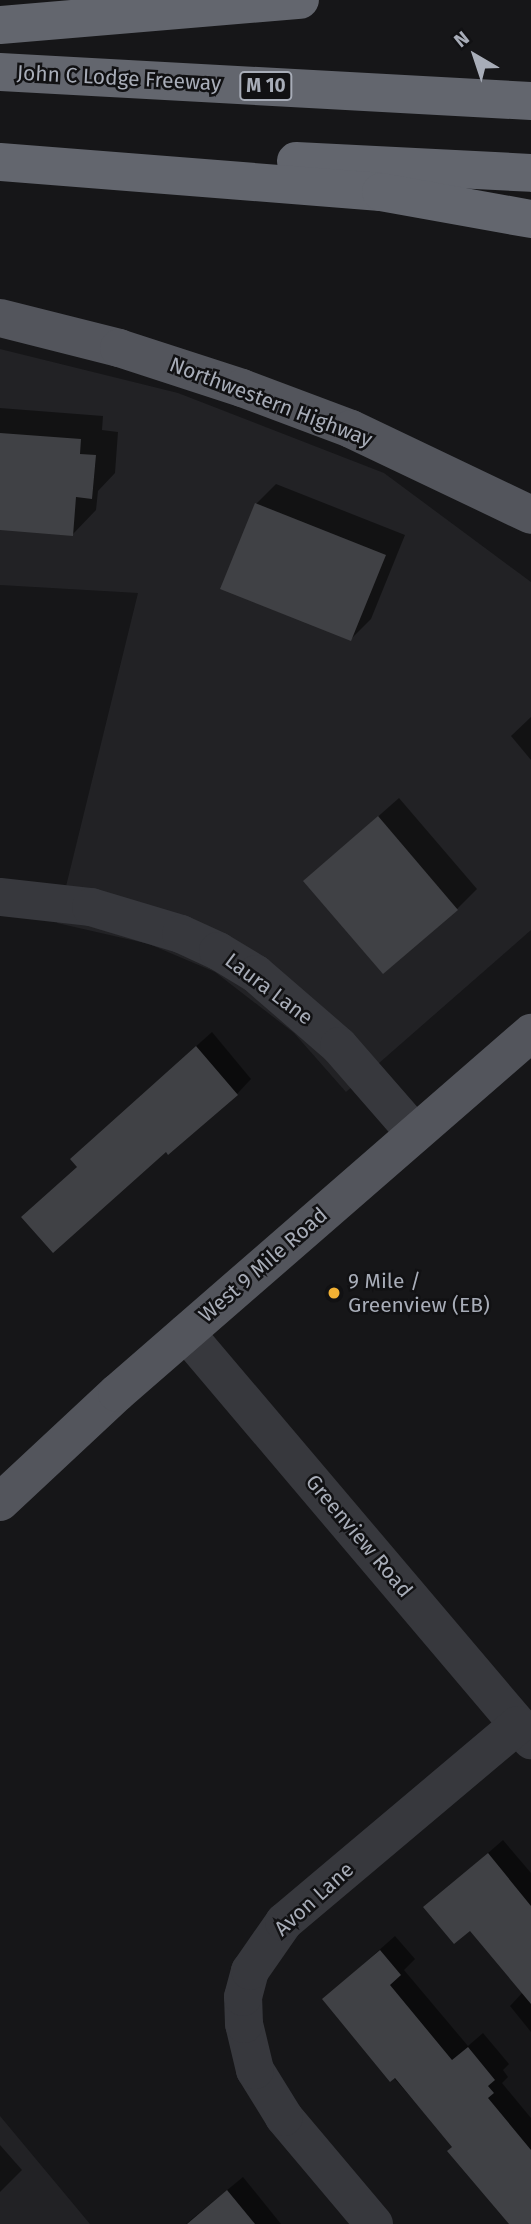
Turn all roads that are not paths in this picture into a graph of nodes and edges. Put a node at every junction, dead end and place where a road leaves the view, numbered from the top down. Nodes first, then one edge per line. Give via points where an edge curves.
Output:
1 (300, 0) edge
2 (0, 25) edge
3 (0, 72) edge
4 (531, 101) edge
5 (0, 152) edge
6 (0, 162) edge
7 (531, 173) edge
8 (531, 219) edge
9 (0, 318) edge
10 (531, 515) edge
11 (0, 897) edge
12 (531, 1033) edge
13 (415, 1133) junction
14 (186, 1333) junction
15 (0, 1502) edge
16 (524, 1733) edge
17 (374, 2224) edge

1 - 2 highway
3 - 4 highway, John C Lodge Freeway / M 10
5 - 7 highway via 385,163
6 - 8 highway via 380,192
9 - 10 main road, Northwestern Highway via 119,348 242,388 351,429
11 - 13 street, Laura Lane via 91,907 161,927 218,951 256,974 339,1046
12 - 13 main road, West 9 Mile Road
13 - 14 main road, West 9 Mile Road
14 - 15 main road, West 9 Mile Road
14 - 16 street, Greenview Road
16 - 17 street, Avon Lane via 284,1922 250,1971 243,1997 244,2024 255,2070 284,2118

